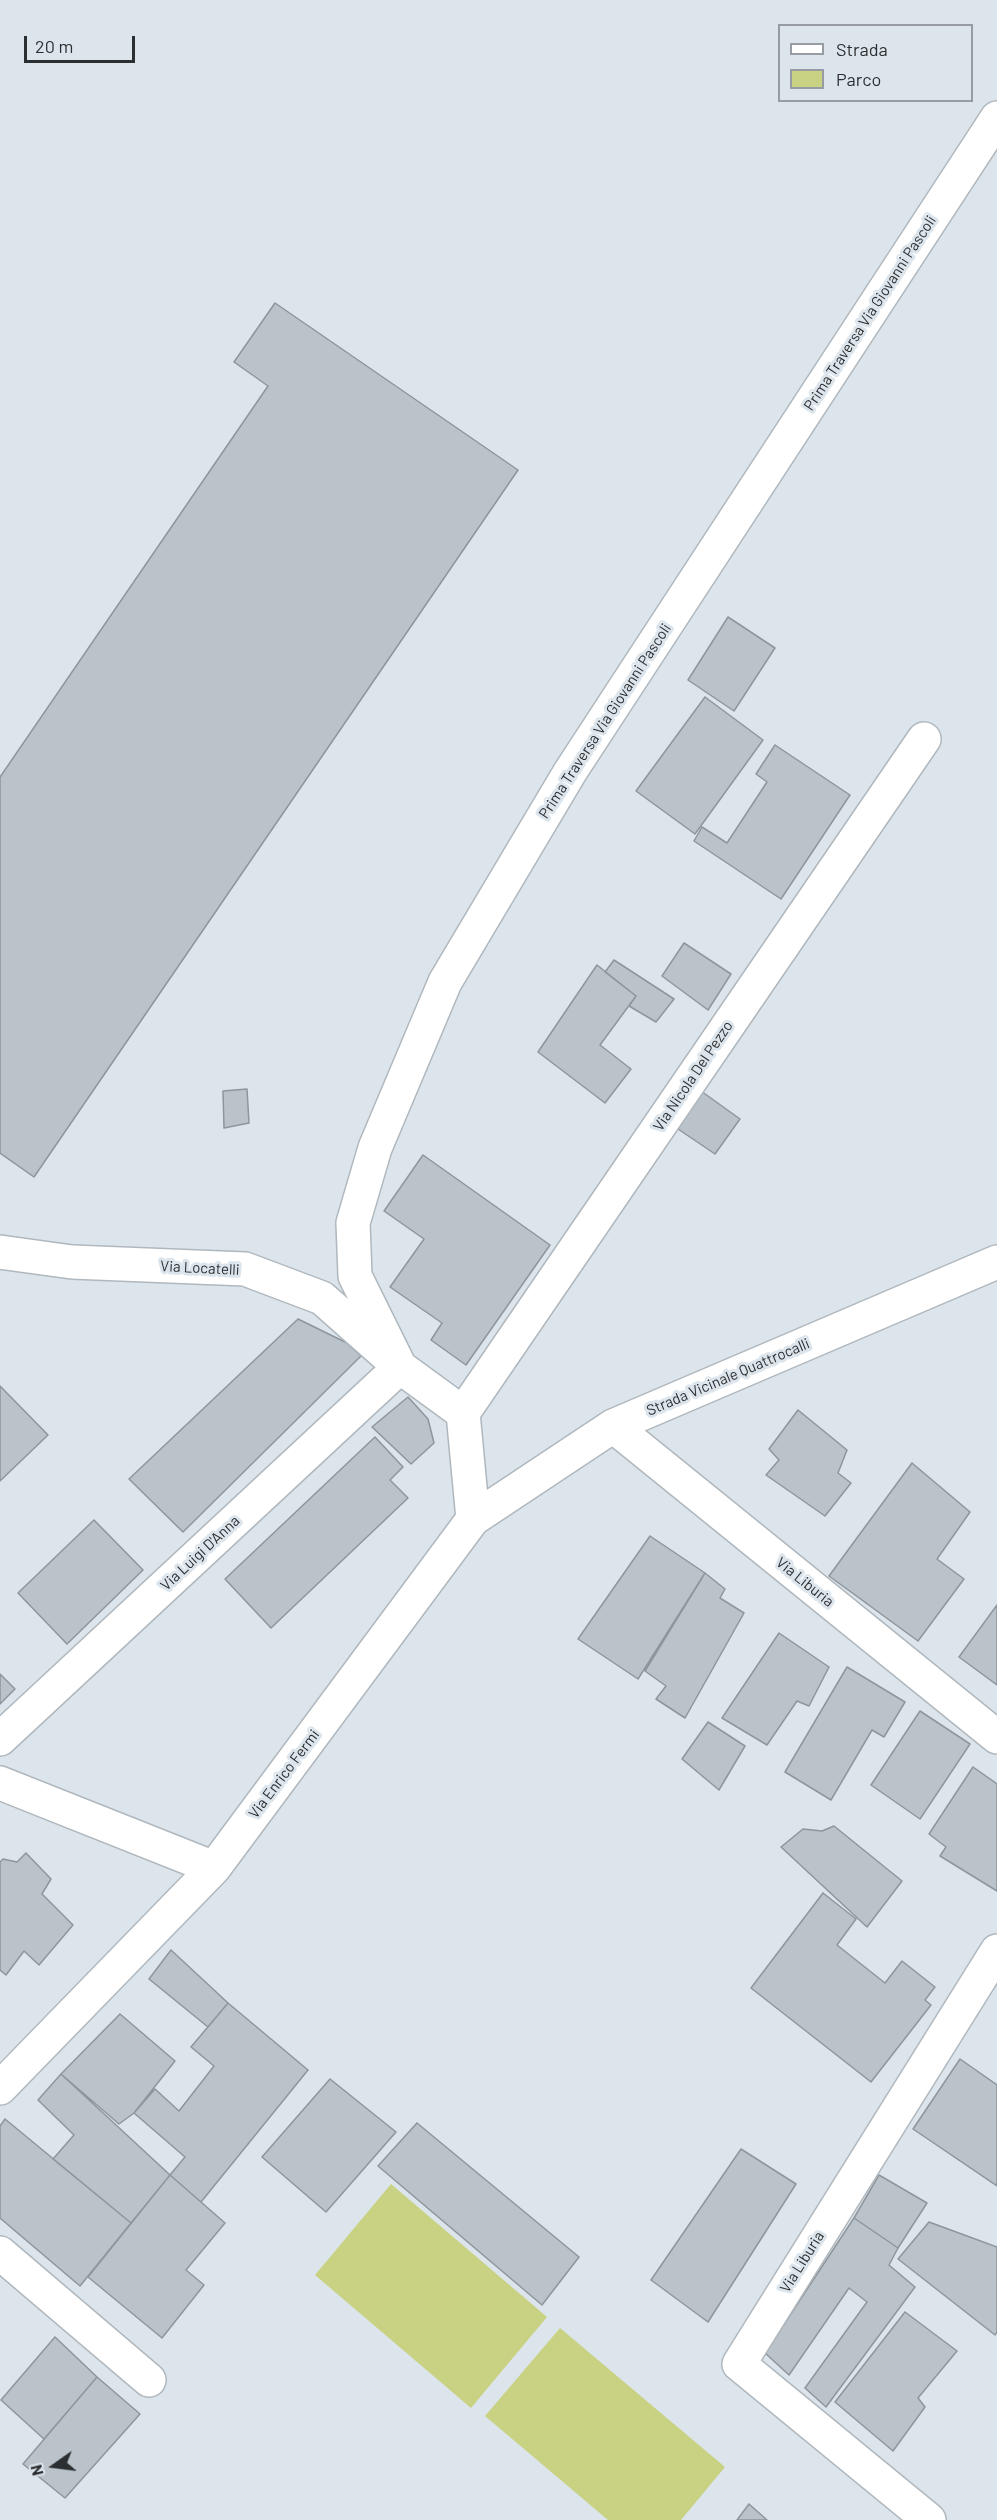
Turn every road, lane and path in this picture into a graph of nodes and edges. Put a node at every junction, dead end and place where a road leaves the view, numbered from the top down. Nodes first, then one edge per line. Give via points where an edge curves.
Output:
1 (997, 118) edge
2 (924, 739) dead end
3 (0, 1252) edge
4 (997, 1262) edge
5 (400, 1367) junction
6 (463, 1413) junction
7 (613, 1426) junction
8 (473, 1519) junction
9 (997, 1737) edge
10 (0, 1739) edge
11 (0, 1783) edge
12 (214, 1868) junction
13 (997, 1951) edge
14 (0, 2088) edge
15 (0, 2253) edge
16 (149, 2380) dead end
17 (929, 2520) edge

1 - 5 street, Prima Traversa Via Giovanni Pascoli via 570,772 445,982 375,1148 353,1223 355,1276
2 - 6 street, Via Nicola Del Pezzo
3 - 5 street, Via Locatelli via 72,1262 245,1269 322,1298
4 - 7 street, Strada Vicinale Quattrocalli
5 - 6 street, Via Locatelli
5 - 10 street, Via Luigi D'Anna
6 - 8 street
7 - 8 street, Strada Vicinale Quattrocalli
7 - 9 street, Via Liburia
8 - 12 street, Via Enrico Fermi
11 - 12 street
12 - 14 street, Via Enrico Fermi
13 - 17 street, Via Liburia via 739,2364
15 - 16 street

